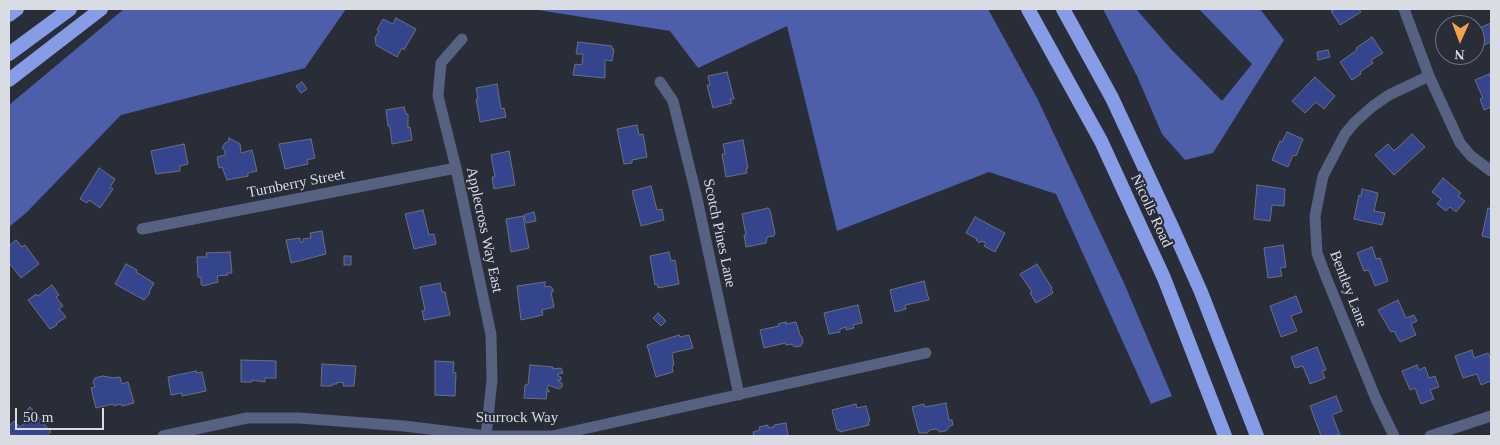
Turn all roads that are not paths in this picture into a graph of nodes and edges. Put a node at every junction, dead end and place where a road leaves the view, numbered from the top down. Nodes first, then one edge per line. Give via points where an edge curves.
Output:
1 (17, 9) edge
2 (70, 9) edge
3 (101, 9) edge
4 (1028, 9) edge
5 (1063, 9) edge
6 (1407, 10) edge
7 (9, 15) edge
8 (462, 39) dead end
9 (9, 54) edge
10 (1430, 76) junction
11 (9, 80) edge
12 (660, 82) dead end
13 (456, 168) junction
14 (1491, 171) edge
15 (142, 229) dead end
16 (926, 353) dead end
17 (739, 395) junction
18 (1491, 416) edge
19 (165, 436) edge
20 (486, 436) edge
21 (1225, 436) edge
22 (1257, 436) edge
23 (1394, 436) edge
24 (1430, 436) edge

1 - 7 highway
2 - 9 highway
3 - 11 highway
4 - 21 highway, Nicolls Road via 1101,142 1164,278
5 - 22 highway, Nicolls Road via 1112,98 1173,228
6 - 10 street
8 - 13 street, Applecross Way East via 441,63 438,96
10 - 14 street via 1460,143
10 - 23 street, Bentley Lane via 1389,94 1355,122 1336,150 1324,176 1315,216 1317,253
12 - 17 street, Scotch Pines Lane via 673,101
13 - 15 street, Turnberry Street
13 - 20 street, Applecross Way East via 491,335 492,380
16 - 17 street, Sturrock Way
17 - 20 street, Sturrock Way via 552,436
18 - 24 street
19 - 20 street, Sturrock Way via 247,418 385,424

